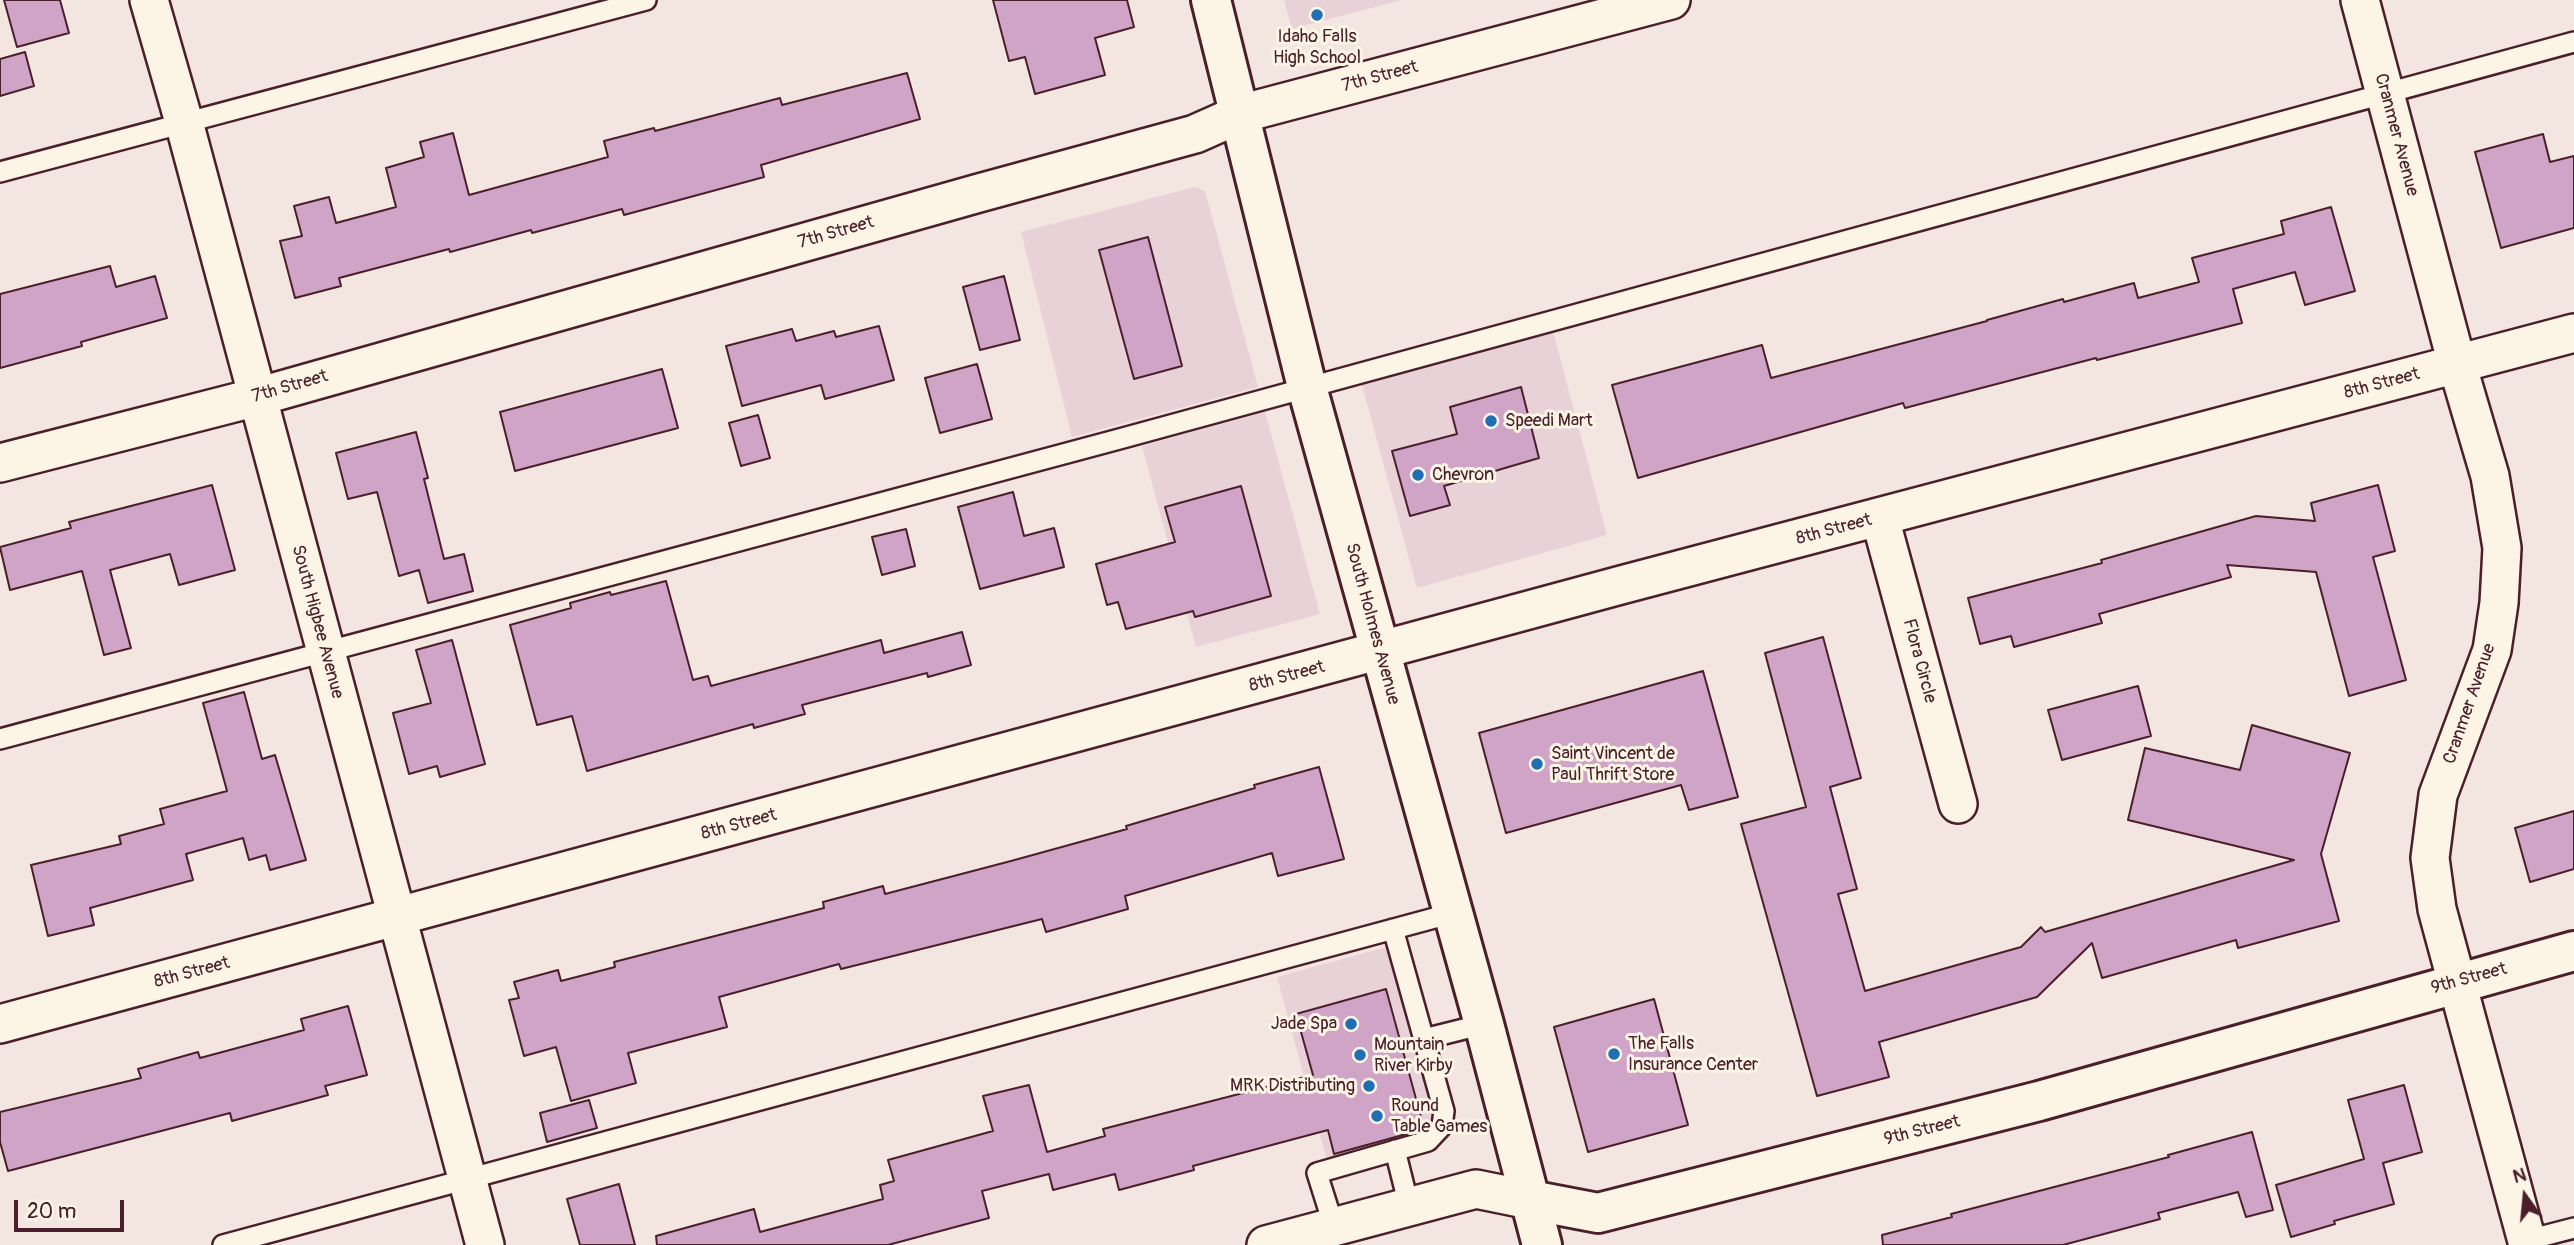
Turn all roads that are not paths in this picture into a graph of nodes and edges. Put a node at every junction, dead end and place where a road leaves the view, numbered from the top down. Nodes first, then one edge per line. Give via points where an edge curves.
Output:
1 (149, 0) edge
2 (646, 0) edge
3 (1211, 0) edge
4 (1671, 0) edge
5 (2360, 0) edge
6 (2574, 42) edge
7 (2385, 93) junction
8 (1240, 114) junction
9 (184, 122) junction
10 (0, 172) edge
11 (2574, 333) edge
12 (2457, 364) junction
13 (1307, 387) junction
14 (257, 397) junction
15 (0, 463) edge
16 (1880, 518) junction
17 (325, 651) junction
18 (1379, 652) junction
19 (0, 739) edge
20 (1958, 804) dead end
21 (1453, 913) junction
22 (396, 918) junction
23 (1393, 929) junction
24 (2574, 951) edge
25 (2458, 982) junction
26 (0, 1024) edge
27 (1484, 1024) junction
28 (1424, 1039) junction
29 (1395, 1150) junction
30 (467, 1179) junction
31 (1530, 1199) junction
32 (1409, 1206) junction
33 (1334, 1227) junction
34 (2574, 1228) edge
35 (2521, 1243) edge
36 (223, 1245) edge
37 (485, 1245) edge
38 (1266, 1245) edge
39 (1542, 1245) edge

1 - 9 street, South Higbee Avenue
2 - 9 lane
3 - 8 main road, South Holmes Avenue
4 - 8 street, 7th Street
5 - 7 street, Cranmer Avenue
6 - 7 lane
7 - 12 street, Cranmer Avenue
7 - 13 lane
8 - 13 main road, South Holmes Avenue
8 - 14 street, 7th Street via 1195,134
9 - 10 lane
9 - 14 street, South Higbee Avenue
11 - 12 street, 8th Street
12 - 16 street, 8th Street
12 - 25 street, Cranmer Avenue via 2490,476 2502,548 2492,650 2438,795 2430,858 2437,909
13 - 17 lane
13 - 18 main road, South Holmes Avenue
14 - 15 street, 7th Street
14 - 17 street, South Higbee Avenue
16 - 18 street, 8th Street
16 - 20 street, Flora Circle
17 - 19 lane
17 - 22 street, South Higbee Avenue
18 - 21 main road, South Holmes Avenue
18 - 22 street, 8th Street
21 - 23 lane
21 - 27 main road, South Holmes Avenue
22 - 26 street, 8th Street
22 - 30 street, South Higbee Avenue
23 - 28 lane
23 - 30 lane
24 - 25 main road, 9th Street
25 - 31 main road, 9th Street via 2039,1101 1598,1213
25 - 35 street, Cranmer Avenue
27 - 28 lane
27 - 31 main road, South Holmes Avenue
28 - 29 lane via 1444,1111 1442,1126 1428,1141
29 - 32 lane
29 - 33 lane via 1317,1173
30 - 36 lane
30 - 37 street, South Higbee Avenue
31 - 32 street, 9th Street via 1476,1189
31 - 39 main road, South Holmes Avenue
32 - 33 street, 9th Street
33 - 38 street, 9th Street
34 - 35 lane

